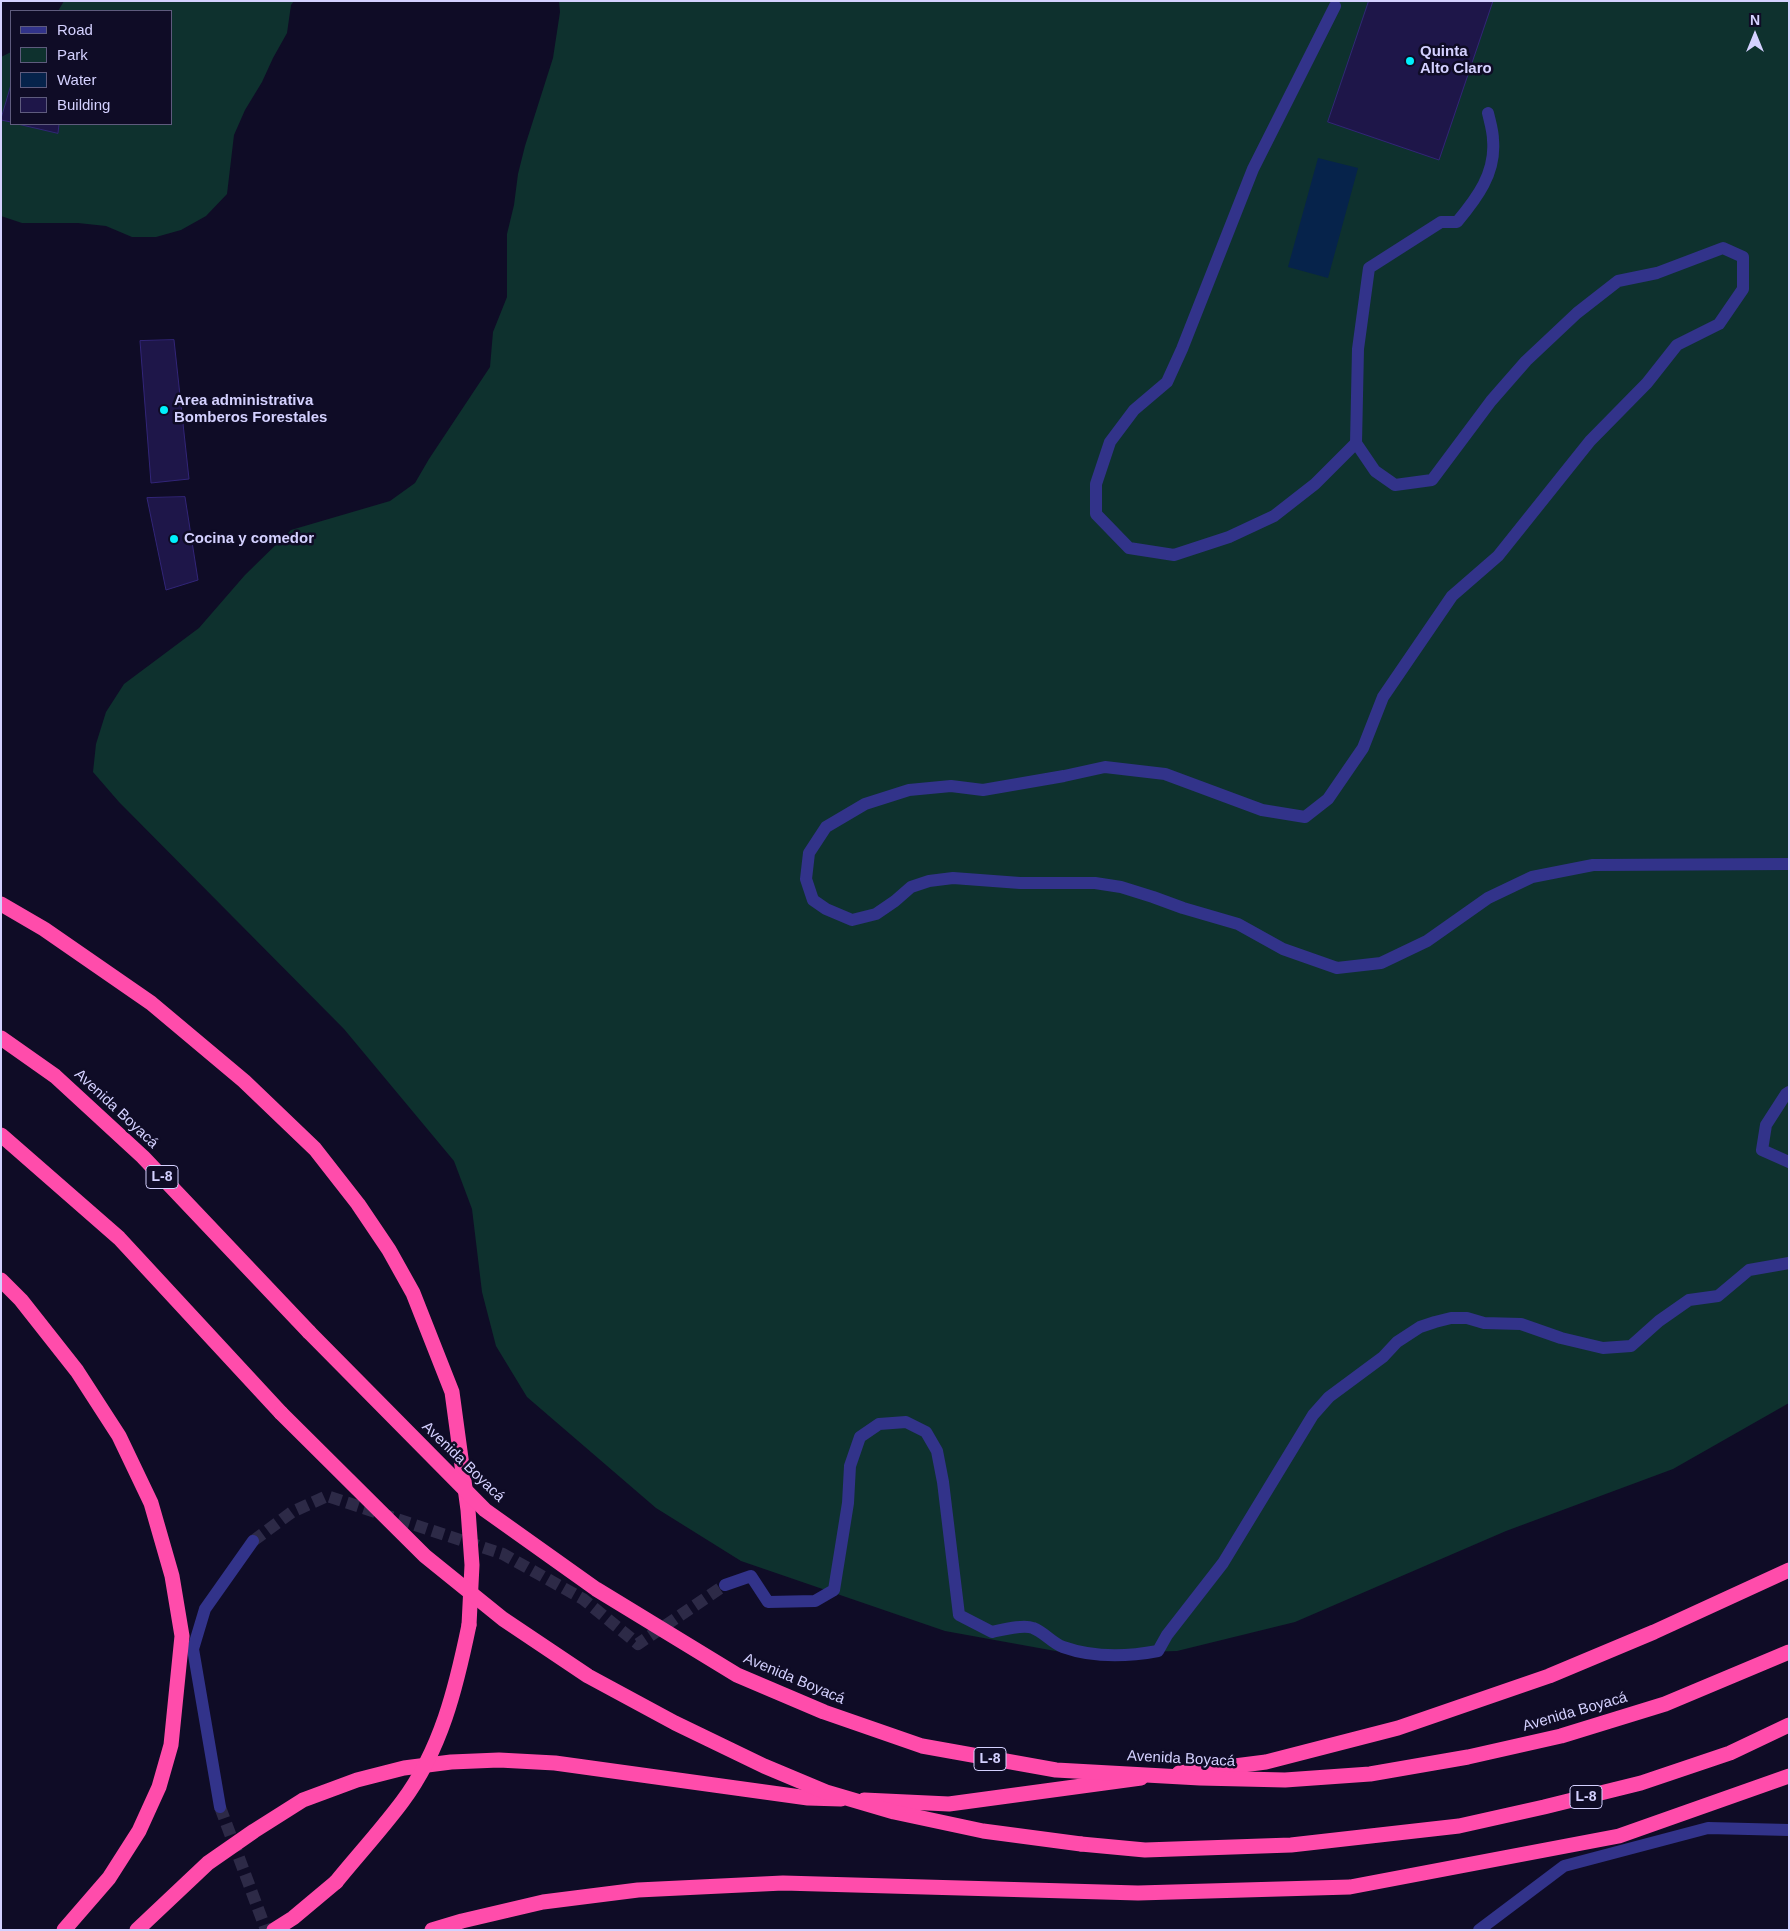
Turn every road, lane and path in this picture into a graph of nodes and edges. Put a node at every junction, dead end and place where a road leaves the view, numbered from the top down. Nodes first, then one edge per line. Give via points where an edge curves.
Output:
1 (1335, 6) dead end
2 (1488, 113) dead end
3 (1356, 443) junction
4 (1789, 864) edge
5 (1, 904) edge
6 (1, 1038) edge
7 (1789, 1092) edge
8 (1, 1135) edge
9 (1789, 1162) edge
10 (1789, 1263) edge
11 (1, 1280) edge
12 (253, 1541) tunnel mouth
13 (1789, 1570) edge
14 (725, 1586) tunnel mouth
15 (1789, 1652) edge
16 (1789, 1725) edge
17 (1789, 1776) edge
18 (220, 1807) tunnel mouth
19 (1789, 1830) edge
20 (64, 1930) edge
21 (137, 1930) edge
22 (274, 1930) edge
23 (432, 1930) edge
24 (1479, 1930) edge

1 - 3 street via 1253,169 1167,382 1134,410 1110,442 1096,484 1096,514 1129,548 1174,555 1229,537 1274,516 1315,484
2 - 3 street via 1494,140 1490,173 1476,200 1457,222 1441,222 1369,268 1358,349
3 - 4 street via 1375,472 1395,486 1432,480 1491,401 1526,361 1618,281 1657,272 1723,248 1743,257 1743,289 1720,324 1676,345 1647,383 1590,441 1498,556 1452,596 1383,697 1364,748 1328,799 1305,816 1262,810 1165,774 1104,767 983,790 951,786 909,790 865,804 826,826 809,853 806,879 813,900 852,920 876,914 911,887 929,881 953,878 1020,883 1095,883 1145,894 1238,924 1283,949 1337,968 1381,963 1427,941 1488,898 1532,877 1593,865
5 - 22 highway, bridge via 44,929 151,1003 244,1081 315,1149 389,1250 413,1293 452,1392 472,1565 469,1626 457,1683 439,1736 402,1802 336,1882
6 - 15 highway, Avenida Boyacá / L-8, bridge via 55,1076 143,1157 309,1332 485,1510 596,1590 737,1675 824,1712 922,1746 1056,1770 1286,1780 1370,1774 1561,1736 1665,1704
7 - 9 street via 1766,1125 1762,1150
8 - 16 highway, L-8, bridge via 119,1238 282,1413 425,1556 503,1620 588,1676 675,1723 826,1792 894,1812 983,1831 1081,1844 1145,1850 1292,1845 1458,1826 1641,1783 1730,1753
10 - 14 street via 1749,1270 1718,1296 1689,1300 1631,1346 1602,1348 1521,1324 1484,1323 1467,1318 1451,1318 1420,1327 1329,1396 1313,1415 1223,1563 1158,1651 1136,1656 1086,1653 1061,1646 1032,1628 992,1632 959,1615 937,1451 926,1432 906,1422 879,1424 860,1437 850,1466 848,1503 834,1590 815,1601 768,1602 751,1576
11 - 20 highway via 77,1370 119,1436 151,1503 172,1576 182,1636 170,1745 159,1787 139,1831 109,1878
12 - 18 street via 205,1609 193,1649
13 - 21 highway via 1549,1676 1398,1728 1266,1762 949,1804 808,1798 555,1763 500,1760 404,1768 357,1780 303,1800 208,1863
17 - 23 highway via 1619,1836 1350,1887 1138,1893 784,1883 638,1890 543,1902
19 - 24 street via 1708,1828 1564,1866

